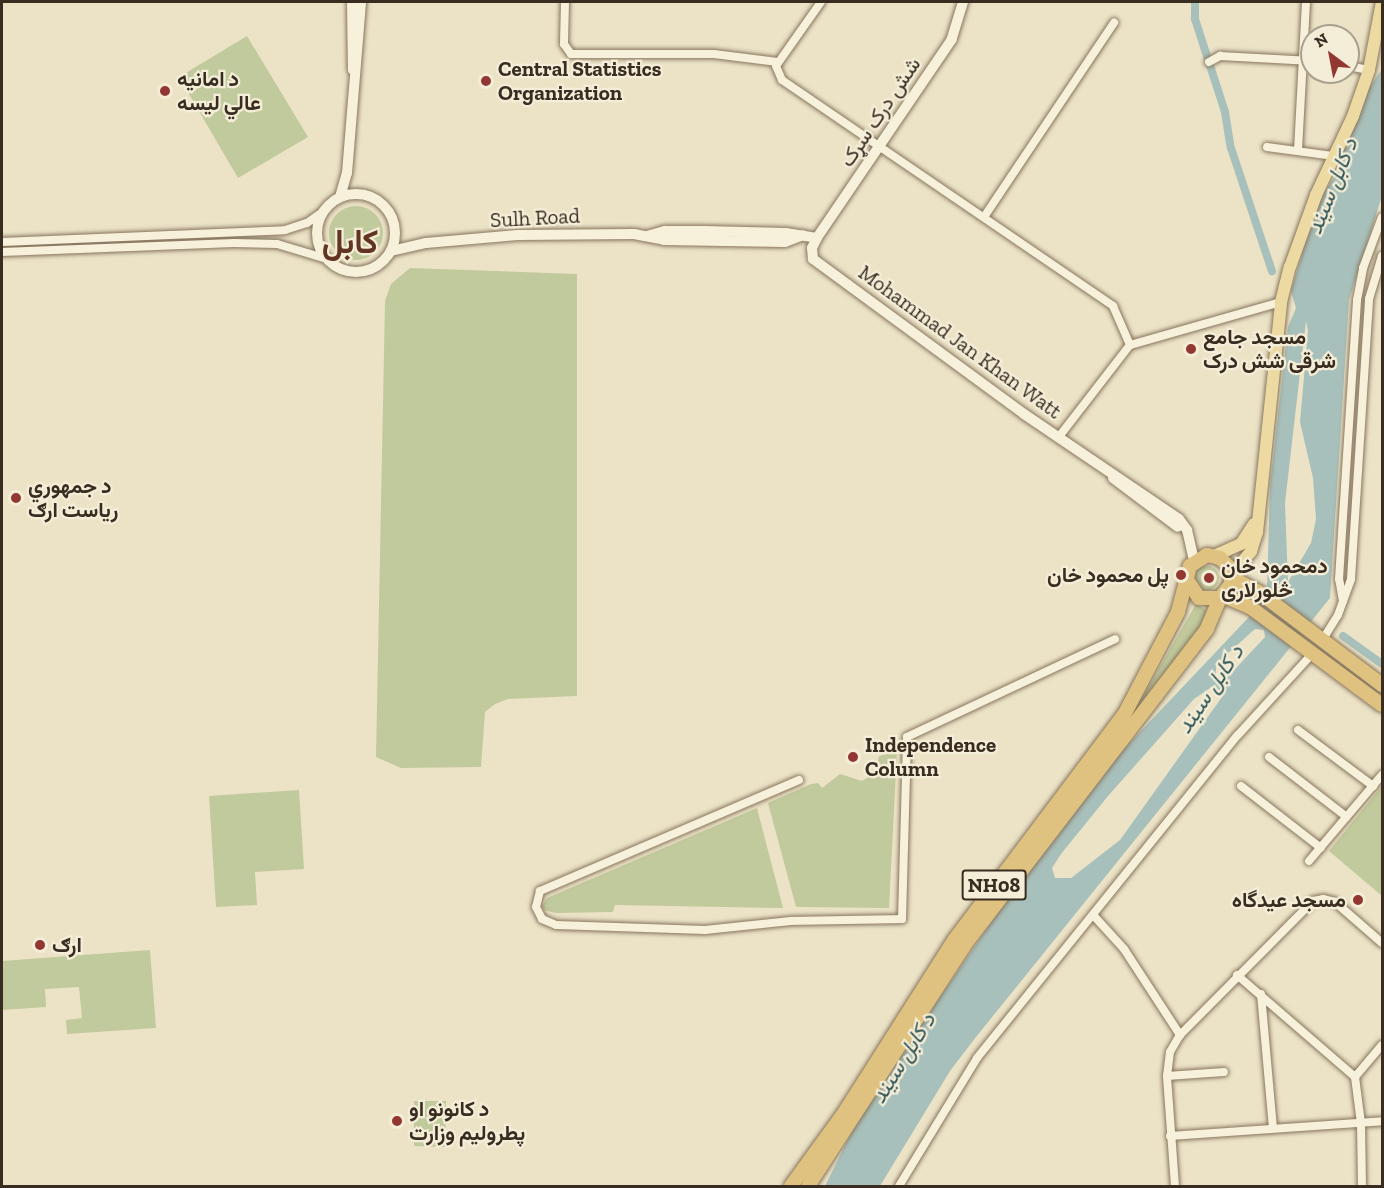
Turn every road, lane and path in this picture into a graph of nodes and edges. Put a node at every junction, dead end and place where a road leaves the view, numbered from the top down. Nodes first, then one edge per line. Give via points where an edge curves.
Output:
1 (352, 2) edge
2 (361, 2) edge
3 (565, 2) edge
4 (821, 2) edge
5 (963, 2) edge
6 (1306, 2) edge
7 (1383, 2) edge
8 (1114, 22) dead end
9 (1304, 24) edge
10 (1300, 59) edge
11 (778, 62) junction
12 (1209, 62) dead end
13 (1360, 68) edge
14 (1369, 70) junction
15 (355, 82) junction
16 (1301, 84) edge
17 (881, 146) junction
18 (1267, 147) dead end
19 (1298, 150) junction
20 (1334, 156) junction
21 (340, 197) junction
22 (323, 212) junction
23 (984, 217) junction
24 (1383, 218) edge
25 (817, 238) junction
26 (2, 242) edge
27 (391, 251) junction
28 (2, 252) edge
29 (1383, 256) edge
30 (327, 259) junction
31 (1281, 302) junction
32 (1354, 331) junction
33 (1366, 332) junction
34 (1130, 345) junction
35 (1059, 438) junction
36 (1258, 512) junction
37 (1214, 556) junction
38 (1190, 569) junction
39 (1232, 576) junction
40 (1222, 597) junction
41 (1343, 601) junction
42 (1115, 639) dead end
43 (1323, 639) junction
44 (1312, 653) junction
45 (1383, 685) edge
46 (1383, 705) edge
47 (1298, 730) dead end
48 (1269, 757) dead end
49 (1383, 775) edge
50 (799, 780) dead end
51 (1241, 786) dead end
52 (1373, 786) junction
53 (1347, 817) junction
54 (1321, 848) junction
55 (1309, 861) dead end
56 (1094, 916) junction
57 (1383, 943) edge
58 (1237, 975) junction
59 (1261, 994) junction
60 (1179, 1035) junction
61 (1383, 1045) edge
62 (1224, 1072) dead end
63 (1167, 1076) junction
64 (1355, 1077) junction
65 (1383, 1121) edge
66 (1361, 1123) junction
67 (1273, 1128) junction
68 (1170, 1136) junction
69 (791, 1186) edge
70 (808, 1186) edge
71 (899, 1186) edge
72 (1174, 1186) edge
73 (1362, 1186) edge

1 - 15 street via 350,54
2 - 15 street
3 - 11 street via 564,44 571,54 714,54
4 - 11 street
5 - 17 street, شش درک سړک via 952,39
6 - 9 street
7 - 14 main road
8 - 23 street
10 - 12 street via 1220,56
11 - 17 street via 782,80
13 - 14 street
14 - 20 main road
15 - 21 street via 347,173
16 - 19 street
17 - 23 street
17 - 25 street, شش درک سړک
18 - 19 street
19 - 20 street
20 - 31 main road via 1301,233
21 - 22 street
21 - 27 street via 359,194 377,199 384,206 395,225
22 - 26 street via 308,223 285,230
22 - 30 street via 318,236
23 - 34 street via 1113,306
24 - 32 street via 1363,268
25 - 27 street, Sulh Road via 665,231 647,236 550,234 426,243
25 - 35 street, Mohammad Jan Khan Watt via 811,252 824,268
27 - 30 street via 375,267 357,272 339,268
28 - 30 street via 234,243 301,249
29 - 33 street via 1369,300
31 - 34 street
31 - 36 main road via 1275,386
32 - 33 street
32 - 41 street via 1339,579
33 - 41 street via 1351,579
34 - 35 street
35 - 38 street, Mohammad Jan Khan Watt via 1183,522
36 - 37 main road via 1241,544
36 - 39 main road via 1251,551
37 - 38 highway
37 - 39 highway via 1226,562
38 - 40 highway via 1198,598
38 - 69 highway, NH08 via 1178,612 1124,715 961,930 844,1113
39 - 40 highway, NH08
39 - 43 highway
40 - 44 highway via 1250,608
40 - 70 highway, NH08 via 1207,629 964,946
41 - 43 street
42 - 50 street via 907,737 902,919 791,921 705,930 556,925 542,919 536,896 546,888
43 - 45 highway
44 - 46 highway
44 - 56 street via 1238,735
47 - 52 street
48 - 53 street
49 - 52 street
51 - 54 street
52 - 53 street
53 - 54 street
54 - 55 street
56 - 60 street via 1124,949
56 - 71 street via 978,1058
57 - 58 street via 1335,903 1313,901
58 - 59 street
58 - 60 street
59 - 64 street
59 - 67 street
60 - 63 street via 1170,1052
61 - 64 street
62 - 63 street
63 - 68 street
64 - 66 street
65 - 66 street
66 - 67 street
66 - 73 street
67 - 68 street
68 - 72 street

